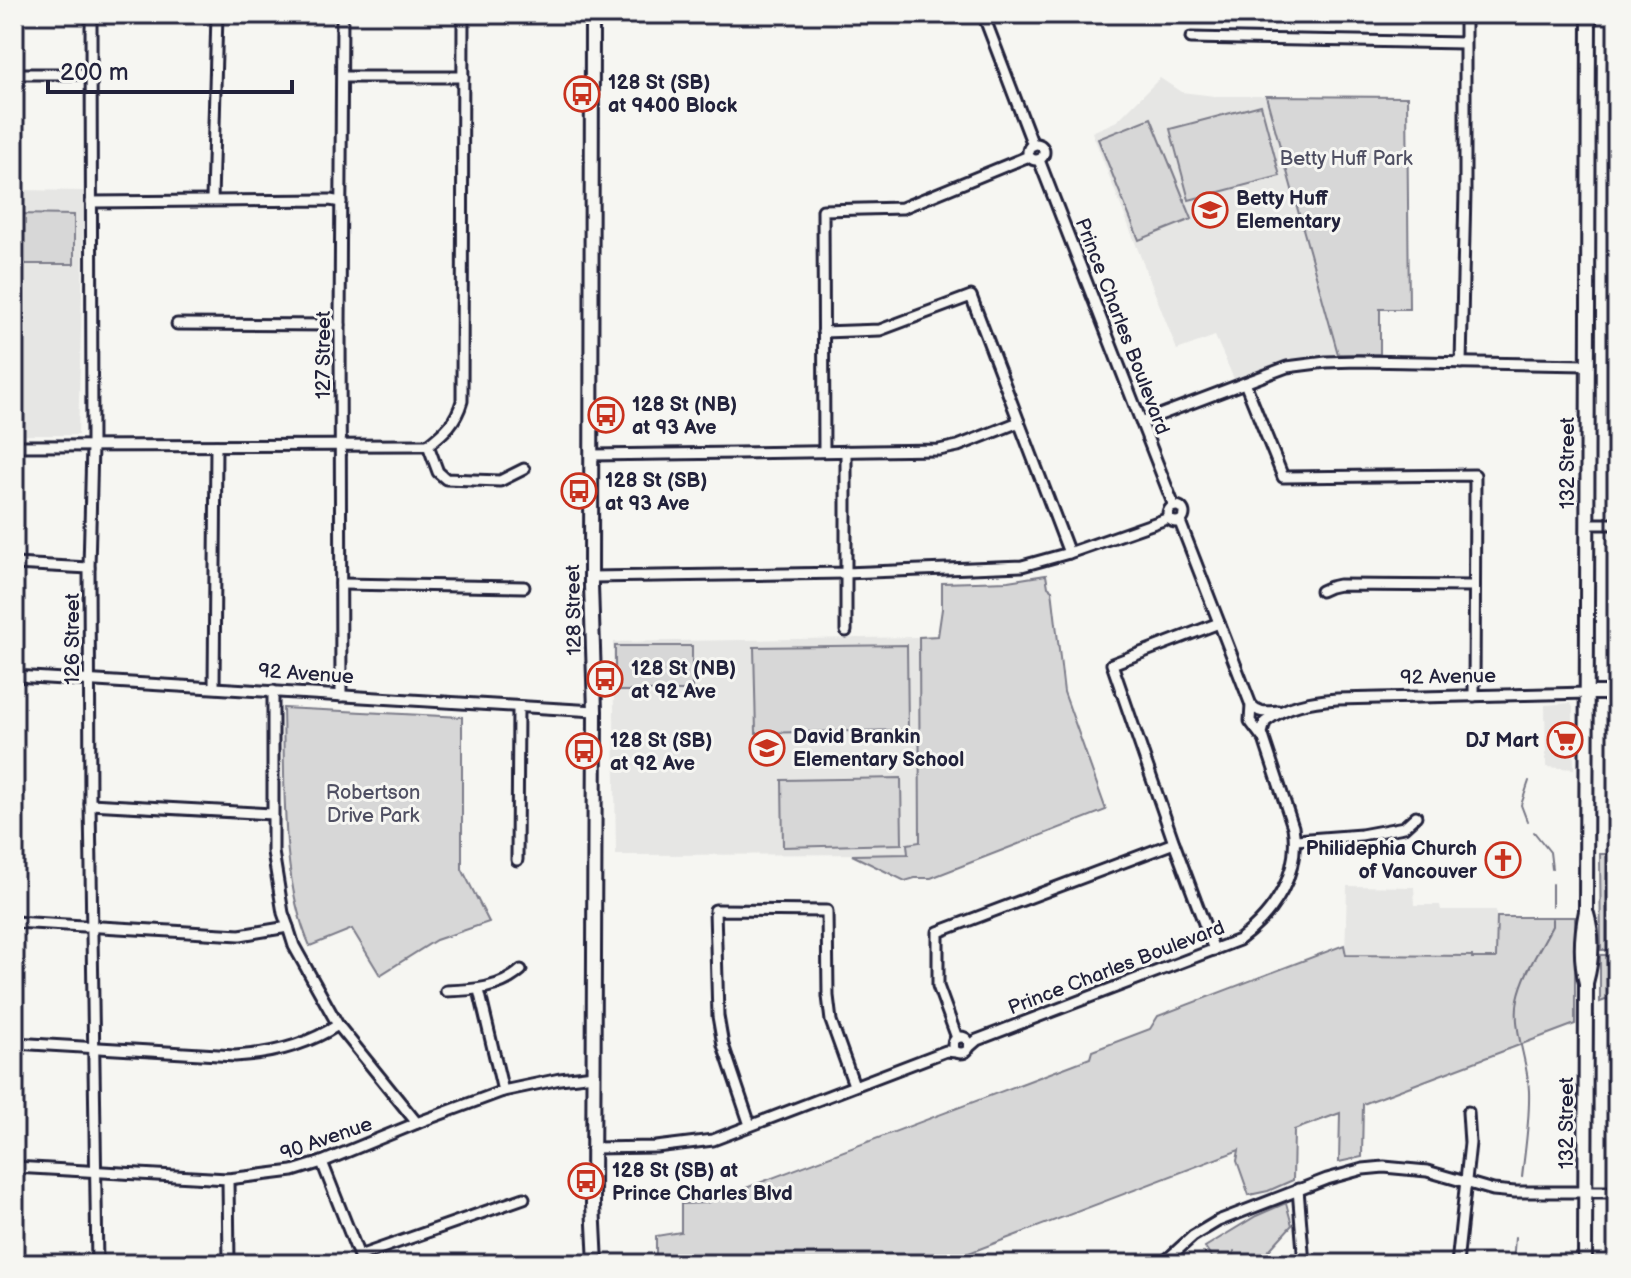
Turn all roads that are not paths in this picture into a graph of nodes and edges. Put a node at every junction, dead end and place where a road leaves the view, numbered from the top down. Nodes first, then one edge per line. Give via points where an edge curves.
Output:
1 (91, 14) edge
2 (217, 14) edge
3 (342, 14) edge
4 (463, 14) edge
5 (592, 14) edge
6 (983, 14) edge
7 (1465, 14) edge
8 (1589, 14) edge
9 (1191, 38) dead end
10 (1464, 43) junction
11 (14, 74) edge
12 (90, 74) junction
13 (343, 77) junction
14 (463, 77) junction
15 (1034, 158) junction
16 (212, 200) junction
17 (91, 202) junction
18 (341, 202) junction
19 (177, 324) dead end
20 (340, 325) junction
21 (823, 332) junction
22 (1461, 363) junction
23 (1587, 365) junction
24 (1245, 383) junction
25 (1019, 422) junction
26 (1141, 422) junction
27 (342, 445) junction
28 (428, 445) junction
29 (14, 446) edge
30 (92, 446) junction
31 (216, 446) junction
32 (824, 451) junction
33 (846, 451) junction
34 (592, 455) junction
35 (524, 469) dead end
36 (1174, 506) junction
37 (1169, 518) junction
38 (1180, 522) junction
39 (1587, 524) junction
40 (1617, 524) edge
41 (1069, 553) junction
42 (14, 564) edge
43 (89, 568) junction
44 (845, 573) junction
45 (591, 577) junction
46 (341, 584) junction
47 (1474, 586) junction
48 (524, 587) dead end
49 (1321, 591) dead end
50 (1219, 623) junction
51 (846, 631) dead end
52 (14, 676) edge
53 (90, 680) junction
54 (214, 687) junction
55 (273, 691) junction
56 (1588, 693) junction
57 (1617, 693) edge
58 (341, 696) junction
59 (1474, 696) junction
60 (518, 707) junction
61 (595, 711) junction
62 (1258, 717) junction
63 (90, 804) junction
64 (272, 814) junction
65 (1416, 816) dead end
66 (1296, 840) junction
67 (1174, 843) junction
68 (517, 860) dead end
69 (14, 922) edge
70 (91, 926) junction
71 (288, 927) junction
72 (1214, 950) junction
73 (521, 970) dead end
74 (479, 990) junction
75 (446, 991) dead end
76 (338, 1025) junction
77 (14, 1043) edge
78 (961, 1045) junction
79 (95, 1048) junction
80 (594, 1075) junction
81 (854, 1085) junction
82 (503, 1091) junction
83 (1468, 1112) dead end
84 (417, 1123) junction
85 (750, 1125) junction
86 (593, 1148) junction
87 (322, 1162) junction
88 (14, 1167) edge
89 (97, 1171) junction
90 (228, 1179) junction
91 (1465, 1183) junction
92 (1298, 1189) junction
93 (1585, 1192) junction
94 (1617, 1192) edge
95 (524, 1198) dead end
96 (593, 1204) junction
97 (356, 1260) edge
98 (97, 1264) edge
99 (229, 1264) edge
100 (590, 1264) edge
101 (596, 1264) edge
102 (1162, 1264) edge
103 (1304, 1264) edge
104 (1457, 1264) edge
105 (1585, 1264) edge

1 - 12 street, 126 Street
2 - 16 street
3 - 13 street, 127 Street
4 - 14 street
5 - 34 main road, 128 Street
6 - 15 street
7 - 10 street
8 - 23 main road, 132 Street
9 - 10 street
10 - 22 street
11 - 12 street
12 - 17 street, 126 Street
13 - 14 street
13 - 18 street, 127 Street
14 - 28 street via 462,401 451,426
15 - 21 street via 902,208 823,210
15 - 26 street, Prince Charles Boulevard
16 - 17 street
16 - 18 street
17 - 30 street, 126 Street
18 - 20 street, 127 Street
19 - 20 street
20 - 27 street, 127 Street
21 - 25 street via 880,330 971,296
21 - 32 street
22 - 23 street
22 - 24 street via 1326,362 1287,367
23 - 39 main road, 132 Street
24 - 26 street
24 - 47 street via 1283,477 1475,475
25 - 33 street via 939,450
25 - 41 street
26 - 36 street, Prince Charles Boulevard
27 - 28 street
27 - 31 street
27 - 46 street, 127 Street
28 - 35 street via 446,479 500,481
29 - 30 street
30 - 31 street
30 - 43 street, 126 Street
31 - 54 street
32 - 33 street
32 - 34 street
33 - 44 street
34 - 45 main road, 128 Street
36 - 37 street
36 - 38 street via 1183,510
37 - 38 street
37 - 41 street
38 - 50 street, Prince Charles Boulevard
39 - 40 street
39 - 56 main road, 132 Street
41 - 44 street via 1022,566
42 - 43 street
43 - 53 street, 126 Street
44 - 45 street
44 - 51 street
45 - 61 main road, 128 Street
46 - 48 street
46 - 58 street, 127 Street
47 - 49 street via 1339,585
47 - 59 street
50 - 62 street, Prince Charles Boulevard
50 - 67 street via 1112,664
52 - 53 street, 92 Avenue
53 - 54 street, 92 Avenue
53 - 63 street, 126 Street
54 - 55 street, 92 Avenue
55 - 58 street, 92 Avenue
55 - 64 street
56 - 57 main road, 92 Avenue
56 - 59 street, 92 Avenue
56 - 93 main road, 132 Street via 1586,911 1591,965 1586,983
58 - 60 street, 92 Avenue
59 - 62 street, 92 Avenue via 1337,699
60 - 61 street, 92 Avenue
60 - 68 street
61 - 80 main road, 128 Street
62 - 66 street, Prince Charles Boulevard
63 - 64 street
63 - 70 street, 126 Street
64 - 71 street via 275,872
65 - 66 street via 1404,827
66 - 72 street, Prince Charles Boulevard via 1291,871 1275,904 1239,940
67 - 72 street
67 - 78 street via 938,932 938,986
69 - 70 street
70 - 71 street via 240,935
70 - 79 street, 126 Street
71 - 76 street
72 - 78 street, Prince Charles Boulevard
73 - 74 street
74 - 75 street
74 - 82 street
76 - 79 street via 302,1043 255,1055
76 - 84 street
77 - 79 street
78 - 81 street, Prince Charles Boulevard
79 - 89 street, 126 Street
80 - 82 street, 90 Avenue
80 - 86 main road, 128 Street
81 - 85 street, Prince Charles Boulevard
81 - 85 street via 831,1021 827,911 715,910 718,1016
82 - 84 street, 90 Avenue
83 - 91 street
84 - 87 street, 90 Avenue
85 - 86 street, Prince Charles Boulevard via 713,1140
86 - 96 main road, 128 Street
87 - 90 street, 90 Avenue
87 - 97 street
88 - 89 street, 90 Avenue
89 - 90 street, 90 Avenue
89 - 98 street, 126 Street
90 - 99 street
91 - 92 street via 1427,1171 1384,1167 1352,1171
91 - 93 street via 1515,1192
91 - 104 street
92 - 102 street via 1218,1221
92 - 103 street
93 - 94 street
93 - 105 main road, 132 Street
95 - 97 street
96 - 100 main road, 128 Street
96 - 101 main road, 128 Street

